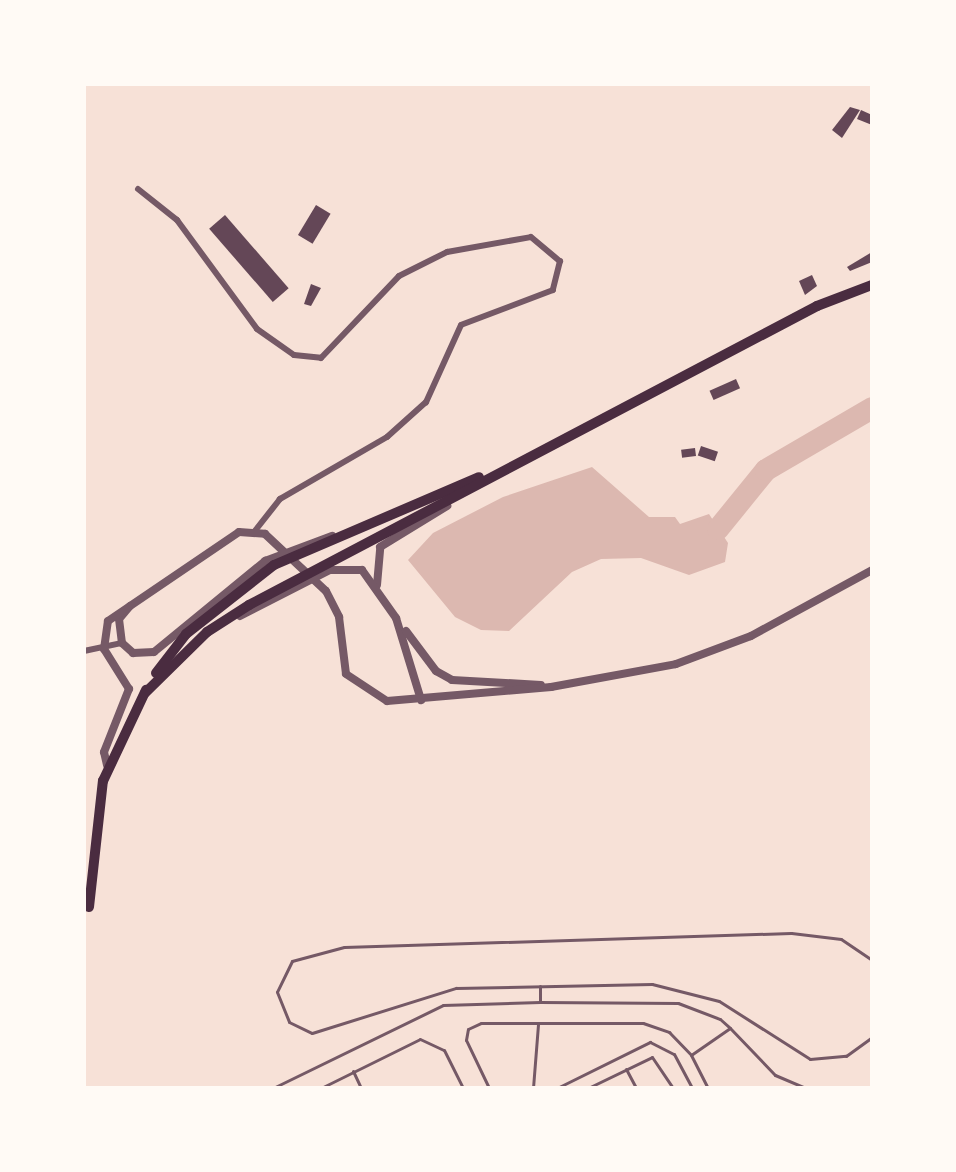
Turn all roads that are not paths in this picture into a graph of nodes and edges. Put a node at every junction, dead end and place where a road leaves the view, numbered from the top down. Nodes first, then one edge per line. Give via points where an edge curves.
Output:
1 (138, 189) dead end
2 (872, 285) edge
3 (514, 463) junction
4 (480, 483) junction
5 (254, 532) junction
6 (337, 535) junction
7 (872, 570) edge
8 (377, 585) junction
9 (135, 599) junction
10 (396, 618) junction
11 (207, 632) junction
12 (122, 643) junction
13 (104, 649) junction
14 (84, 651) edge
15 (551, 687) junction
16 (145, 693) junction
17 (421, 700) junction
18 (107, 765) junction
19 (89, 907) dead end
20 (872, 960) edge
21 (540, 986) junction
22 (540, 1002) junction
23 (539, 1023) junction
24 (730, 1028) junction
25 (872, 1037) edge
26 (691, 1055) junction
27 (626, 1069) junction
28 (353, 1071) junction
29 (273, 1088) edge
30 (321, 1088) edge
31 (361, 1088) edge
32 (463, 1088) edge
33 (489, 1088) edge
34 (533, 1088) edge
35 (557, 1088) edge
36 (588, 1088) edge
37 (636, 1088) edge
38 (673, 1088) edge
39 (692, 1088) edge
40 (708, 1088) edge
41 (805, 1088) edge

1 - 5 street via 177,220 257,329 294,355 321,358 399,276 447,252 531,237 560,261 553,290 454,332 426,402 387,437 280,499
2 - 3 highway via 817,306
3 - 4 highway
3 - 6 highway
4 - 8 street via 391,536 374,560
4 - 11 highway
5 - 9 street via 221,539
5 - 17 street via 276,542 326,591 339,617 346,674 357,687 387,701
6 - 12 street via 265,561 154,652 133,653
6 - 16 highway via 229,596 171,651
7 - 15 street via 714,653
8 - 10 street
8 - 11 street via 348,565
9 - 12 street via 119,619
9 - 13 street via 108,621
10 - 15 street via 424,659 452,680
10 - 17 street
11 - 16 highway
12 - 13 street
13 - 14 street
13 - 18 street via 129,689 104,752
15 - 17 street
16 - 18 highway
18 - 19 highway
20 - 21 lane via 841,939 791,933 344,947 292,961 277,992 289,1022 325,1033 442,990
21 - 22 lane
21 - 25 lane via 691,990 810,1059 846,1056
22 - 24 lane via 678,1003
22 - 29 lane via 443,1005
23 - 26 lane via 643,1023 669,1032
23 - 33 lane via 468,1029 467,1046
23 - 34 lane
24 - 26 lane
24 - 41 lane via 775,1075
26 - 40 lane
27 - 36 lane
27 - 37 lane
27 - 38 lane via 657,1058
28 - 30 lane
28 - 31 lane
28 - 32 lane via 427,1040 444,1050
35 - 39 lane via 650,1042 674,1054

